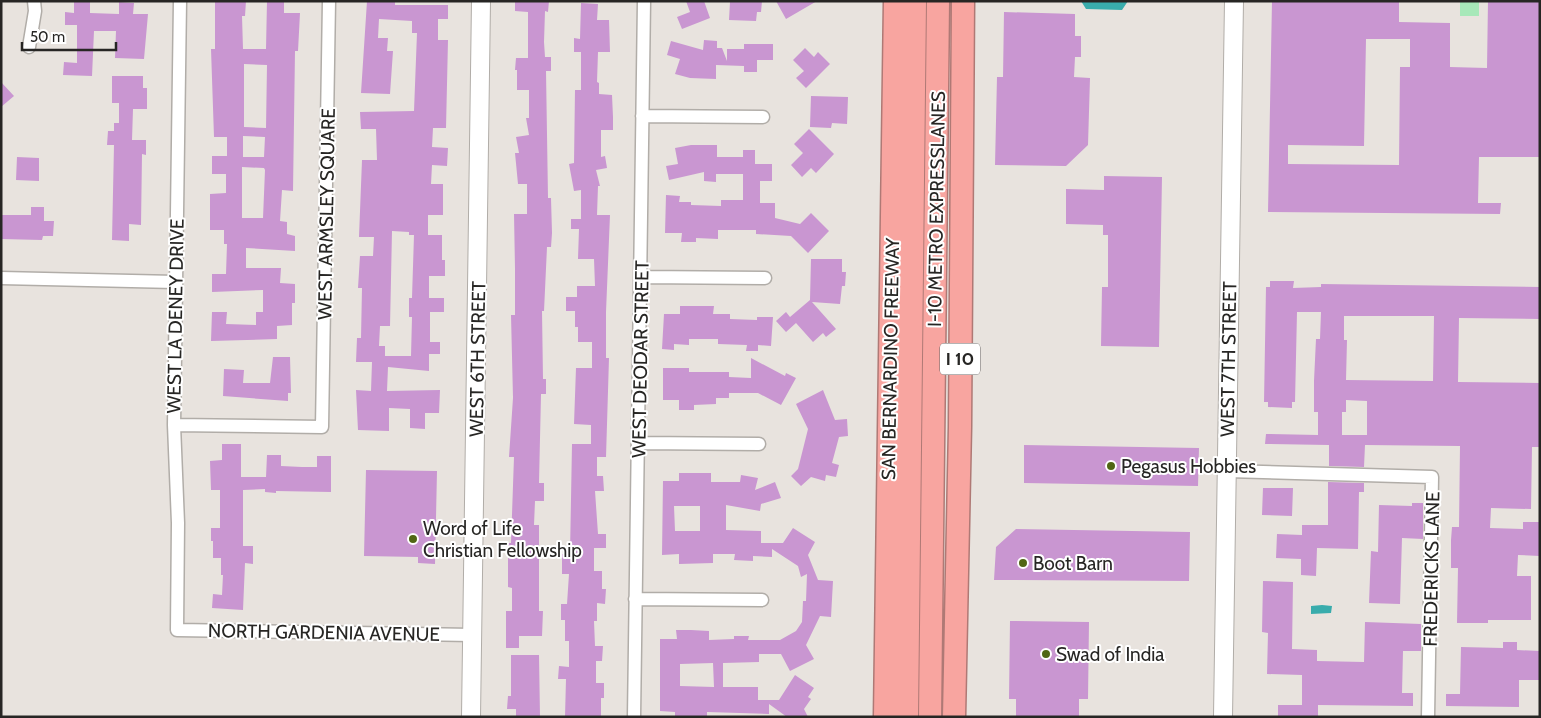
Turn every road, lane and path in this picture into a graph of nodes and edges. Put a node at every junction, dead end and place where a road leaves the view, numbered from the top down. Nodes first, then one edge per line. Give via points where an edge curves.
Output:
1 (34, 1) edge
2 (180, 1) edge
3 (330, 1) edge
4 (481, 1) edge
5 (644, 1) edge
6 (896, 1) edge
7 (915, 1) edge
8 (938, 1) edge
9 (963, 1) edge
10 (1234, 1) edge
11 (29, 47) dead end
12 (642, 116) junction
13 (763, 117) dead end
14 (1, 278) edge
15 (641, 278) junction
16 (765, 278) dead end
17 (175, 282) junction
18 (174, 425) junction
19 (639, 442) junction
20 (759, 444) dead end
21 (1227, 471) junction
22 (635, 599) junction
23 (762, 600) dead end
24 (177, 630) joint
25 (472, 635) junction
26 (471, 717) edge
27 (634, 717) edge
28 (885, 717) edge
29 (907, 717) edge
30 (930, 717) edge
31 (954, 717) edge
32 (1223, 717) edge
33 (1428, 717) edge

1 - 11 street
2 - 17 street, WEST LA DENEY DRIVE
3 - 18 street, WEST ARMSLEY SQUARE via 322,427
4 - 25 street, WEST 6TH STREET
5 - 12 street, WEST DEODAR STREET
6 - 28 highway, SAN BERNARDINO FREEWAY
7 - 29 highway, I-10 METRO EXPRESSLANES
8 - 30 highway, I-10 METRO EXPRESSLANES
9 - 31 highway, I 10
10 - 21 street, WEST 7TH STREET
12 - 13 street
12 - 15 street, WEST DEODAR STREET
14 - 17 street
15 - 16 street
15 - 19 street, WEST DEODAR STREET
17 - 18 street, WEST LA DENEY DRIVE
18 - 24 street, WEST LA DENEY DRIVE via 178,515
19 - 20 street
19 - 22 street, WEST DEODAR STREET
21 - 32 street, WEST 7TH STREET
21 - 33 street, FREDERICKS LANE via 1432,476
22 - 23 street
22 - 27 street, WEST DEODAR STREET
24 - 25 street, NORTH GARDENIA AVENUE
25 - 26 street, WEST 6TH STREET

